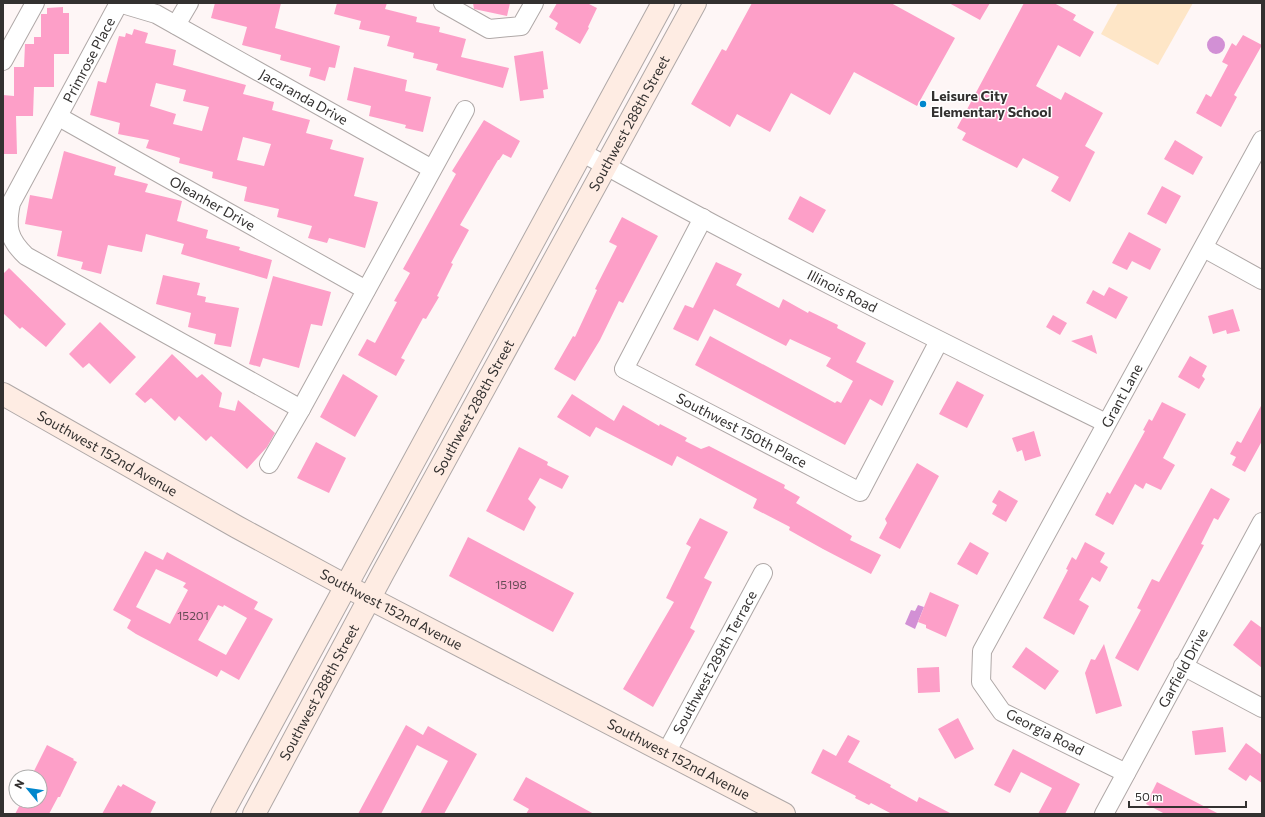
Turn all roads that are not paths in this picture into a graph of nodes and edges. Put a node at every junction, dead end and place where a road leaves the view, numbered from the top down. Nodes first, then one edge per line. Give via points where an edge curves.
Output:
1 (35, 3) edge
2 (119, 3) edge
3 (190, 3) edge
4 (442, 3) edge
5 (534, 3) edge
6 (663, 3) edge
7 (695, 3) edge
8 (176, 25) junction
9 (3, 61) edge
10 (465, 110) dead end
11 (59, 117) junction
12 (1262, 140) edge
13 (581, 152) junction
14 (607, 167) junction
15 (432, 169) junction
16 (703, 218) junction
17 (1204, 248) junction
18 (1262, 280) edge
19 (366, 290) junction
20 (940, 341) junction
21 (3, 394) edge
22 (301, 409) junction
23 (1106, 423) junction
24 (269, 464) dead end
25 (1262, 522) edge
26 (763, 572) dead end
27 (346, 586) junction
28 (370, 598) junction
29 (982, 651) joint
30 (1183, 666) junction
31 (1262, 708) edge
32 (666, 753) junction
33 (1126, 773) junction
34 (222, 814) edge
35 (254, 814) edge
36 (784, 814) edge
37 (1104, 814) edge

1 - 9 street
2 - 8 street, Jacaranda Drive via 156,14
2 - 11 street, Primrose Place
3 - 8 street
4 - 5 street via 489,29 521,26
6 - 13 main road, Southwest 288th Street
7 - 14 main road, Southwest 288th Street
8 - 15 street, Jacaranda Drive
10 - 15 street
11 - 19 street, Oleanher Drive
11 - 22 street, Primrose Place via 11,203 8,219 10,234 16,247 26,256
12 - 17 street, Grant Lane
13 - 14 street, Illinois Road
13 - 27 main road, Southwest 288th Street
14 - 16 street, Illinois Road
14 - 28 main road, Southwest 288th Street
15 - 19 street
16 - 20 street, Illinois Road
16 - 20 street, Southwest 150th Place via 624,369 860,492
17 - 18 street
17 - 23 street, Grant Lane
19 - 22 street
20 - 23 street, Illinois Road
21 - 27 main road, Southwest 152nd Avenue
22 - 24 street
23 - 29 street, Grant Lane
25 - 30 street, Garfield Drive
26 - 32 street, Southwest 289th Terrace
27 - 28 main road, Southwest 152nd Avenue
27 - 34 main road, Southwest 288th Street
28 - 32 main road, Southwest 152nd Avenue
28 - 35 main road, Southwest 288th Street
29 - 33 street, Georgia Road via 981,682 1002,712
30 - 31 street
30 - 33 street, Garfield Drive
32 - 36 main road, Southwest 152nd Avenue
33 - 37 street, Garfield Drive

